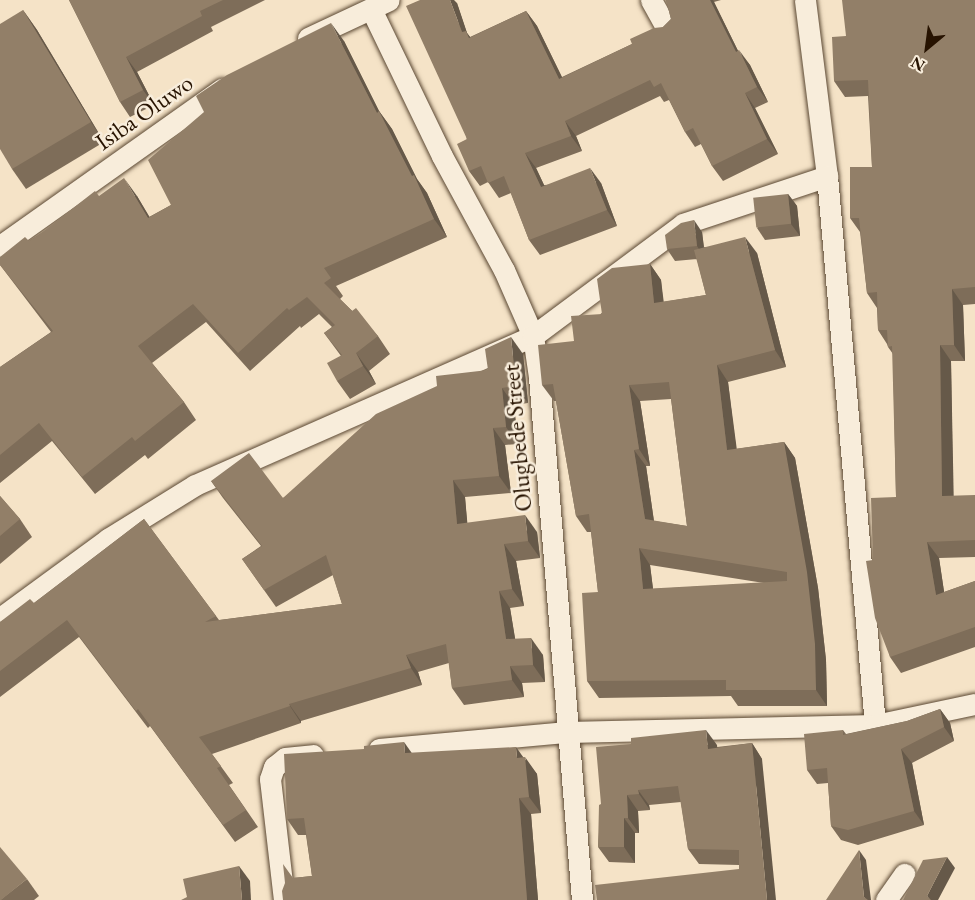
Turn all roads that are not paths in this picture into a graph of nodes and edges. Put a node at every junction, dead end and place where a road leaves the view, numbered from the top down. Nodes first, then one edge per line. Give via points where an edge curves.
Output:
1 (651, 0) edge
2 (806, 0) edge
3 (380, 5) edge
4 (668, 31) edge
5 (290, 46) edge
6 (241, 75) edge
7 (827, 176) junction
8 (0, 246) edge
9 (533, 336) junction
10 (0, 618) edge
11 (975, 704) edge
12 (875, 725) junction
13 (567, 732) junction
14 (356, 752) edge
15 (332, 754) edge
16 (904, 874) dead end
17 (284, 900) edge
18 (582, 900) edge
19 (886, 900) edge

1 - 4 street
2 - 7 street
3 - 5 street
3 - 9 street, Olugbede Street via 442,156 504,270
6 - 8 street, Isiba Oluwo
7 - 9 street via 683,224
7 - 12 street
9 - 10 street via 195,485 108,539
9 - 13 street, Olugbede Street
11 - 12 street
12 - 13 street
13 - 14 street
13 - 18 street, Olugbede Street
15 - 17 street via 285,758 274,767 270,779
16 - 19 street

